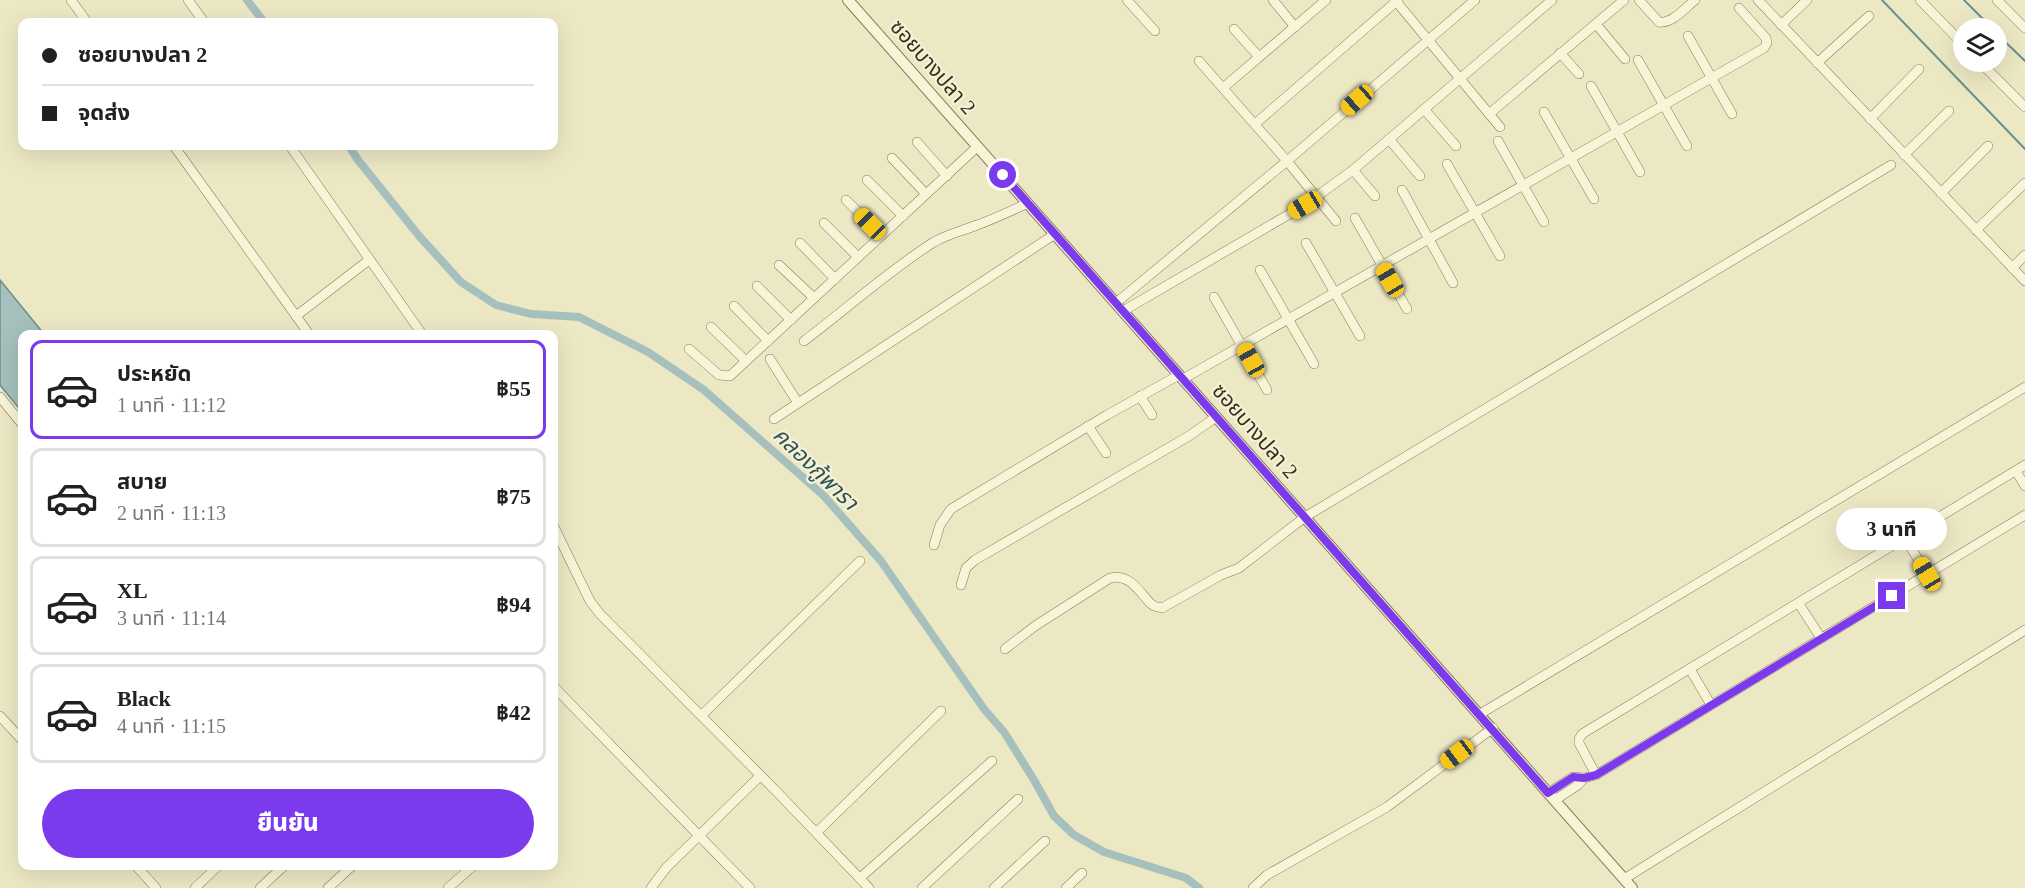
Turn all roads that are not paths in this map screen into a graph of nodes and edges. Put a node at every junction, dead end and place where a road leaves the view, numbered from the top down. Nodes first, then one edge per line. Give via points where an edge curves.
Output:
1 (71, 0) edge
2 (188, 0) edge
3 (848, 0) edge
4 (1127, 0) edge
5 (1273, 0) edge
6 (1326, 0) edge
7 (1474, 0) edge
8 (1552, 0) edge
9 (1624, 0) edge
10 (1639, 0) edge
11 (1695, 0) edge
12 (1758, 0) edge
13 (1808, 0) edge
14 (1920, 0) edge
15 (1997, 0) edge
16 (1396, 1) edge
17 (1739, 8) dead end
18 (1869, 16) dead end
19 (84, 18) edge
20 (201, 18) edge
21 (1596, 24) junction
22 (1781, 25) junction
23 (1295, 27) junction
24 (2025, 28) edge
25 (1234, 29) dead end
26 (1155, 31) dead end
27 (1953, 34) edge
28 (1688, 36) dead end
29 (1428, 39) junction
30 (1560, 53) junction
31 (1259, 57) junction
32 (1625, 59) dead end
33 (1198, 60) dead end
34 (1638, 60) dead end
35 (1816, 63) junction
36 (1919, 69) dead end
37 (1990, 72) edge
38 (1579, 74) dead end
39 (1712, 77) junction
40 (1459, 78) junction
41 (1591, 86) dead end
42 (1223, 88) junction
43 (1663, 104) junction
44 (2025, 107) edge
45 (1424, 109) junction
46 (1949, 111) dead end
47 (1544, 112) dead end
48 (1489, 114) junction
49 (1732, 114) dead end
50 (1870, 119) junction
51 (1255, 124) junction
52 (1500, 128) dead end
53 (1617, 132) junction
54 (1389, 139) junction
55 (1497, 141) dead end
56 (917, 142) dead end
57 (1456, 146) dead end
58 (1687, 146) dead end
59 (1988, 146) dead end
60 (977, 147) junction
61 (177, 150) edge
62 (293, 150) edge
63 (1904, 155) junction
64 (892, 158) dead end
65 (1570, 158) junction
66 (1287, 161) junction
67 (1447, 164) dead end
68 (1891, 165) dead end
69 (1353, 170) junction
70 (1640, 172) dead end
71 (946, 176) junction
72 (1420, 176) dead end
73 (867, 180) dead end
74 (2025, 183) edge
75 (1522, 185) junction
76 (1402, 190) dead end
77 (1941, 193) junction
78 (926, 195) junction
79 (1375, 196) dead end
80 (1316, 198) junction
81 (1594, 199) dead end
82 (846, 200) dead end
83 (1028, 203) junction
84 (1476, 212) junction
85 (903, 216) junction
86 (1355, 218) dead end
87 (1336, 221) dead end
88 (1544, 222) dead end
89 (824, 223) dead end
90 (1976, 230) junction
91 (1054, 234) junction
92 (882, 236) junction
93 (1430, 238) junction
94 (800, 243) dead end
95 (1306, 243) dead end
96 (2025, 255) edge
97 (1500, 256) dead end
98 (858, 257) junction
99 (369, 260) junction
100 (779, 265) dead end
101 (1382, 265) junction
102 (2012, 268) junction
103 (1260, 270) dead end
104 (835, 279) junction
105 (2025, 281) edge
106 (1453, 283) dead end
107 (1138, 285) junction
108 (757, 286) dead end
109 (1336, 292) junction
110 (1148, 296) junction
111 (1214, 297) dead end
112 (814, 298) junction
113 (734, 306) dead end
114 (1120, 307) junction
115 (1407, 309) dead end
116 (296, 316) junction
117 (1289, 319) junction
118 (791, 320) junction
119 (711, 327) dead end
120 (306, 330) edge
121 (419, 330) edge
122 (1360, 336) dead end
123 (768, 341) junction
124 (804, 341) dead end
125 (1242, 345) junction
126 (689, 350) dead end
127 (770, 359) dead end
128 (746, 361) junction
129 (1314, 364) dead end
130 (1181, 377) junction
131 (2025, 387) edge
132 (1267, 390) dead end
133 (1140, 396) junction
134 (0, 397) edge
135 (798, 403) junction
136 (1152, 415) dead end
137 (1216, 417) junction
138 (18, 419) edge
139 (774, 419) dead end
140 (1088, 426) junction
141 (1106, 453) dead end
142 (2025, 465) edge
143 (2016, 471) junction
144 (2025, 486) edge
145 (2025, 515) edge
146 (1305, 517) junction
147 (558, 535) edge
148 (1905, 538) junction
149 (934, 545) dead end
150 (860, 561) dead end
151 (1927, 574) junction
152 (961, 585) dead end
153 (1799, 604) junction
154 (2025, 630) edge
155 (1821, 639) junction
156 (1005, 649) dead end
157 (1690, 669) junction
158 (558, 691) edge
159 (1711, 705) junction
160 (941, 711) dead end
161 (1480, 714) junction
162 (702, 715) junction
163 (0, 716) edge
164 (1492, 728) junction
165 (18, 736) edge
166 (992, 760) dead end
167 (1596, 775) junction
168 (760, 776) junction
169 (1551, 796) junction
170 (1018, 798) dead end
171 (817, 832) junction
172 (699, 835) junction
173 (1045, 841) dead end
174 (140, 870) edge
175 (214, 870) edge
176 (280, 870) edge
177 (348, 870) edge
178 (468, 870) edge
179 (1082, 873) dead end
180 (860, 878) junction
181 (1624, 879) junction
182 (156, 888) edge
183 (195, 888) edge
184 (260, 888) edge
185 (328, 888) edge
186 (448, 888) edge
187 (651, 888) edge
188 (750, 888) edge
189 (869, 888) edge
190 (922, 888) edge
191 (994, 888) edge
192 (1066, 888) edge
193 (1253, 888) edge
194 (1632, 888) edge

1 - 19 street
2 - 20 street
3 - 60 street, ซอยบางปลา 2
4 - 26 street
5 - 23 street
6 - 23 street
7 - 29 street
8 - 40 street
9 - 21 street
10 - 11 street via 1663,23
12 - 22 street
13 - 22 street
14 - 27 street
15 - 24 street
16 - 29 street
16 - 51 street
17 - 39 street via 1767,43
18 - 35 street
21 - 30 street
21 - 32 street
22 - 35 street
23 - 31 street
25 - 31 street
28 - 39 street
29 - 40 street
29 - 66 street
30 - 38 street
30 - 48 street
31 - 42 street
33 - 42 street
34 - 43 street
35 - 50 street
36 - 50 street
37 - 44 street
39 - 43 street
39 - 49 street
40 - 45 street
40 - 48 street
41 - 53 street
42 - 51 street
43 - 53 street
43 - 58 street
45 - 54 street
45 - 57 street
46 - 63 street
47 - 65 street
48 - 52 street
50 - 63 street
51 - 66 street
53 - 65 street
53 - 70 street
54 - 69 street
54 - 72 street
55 - 75 street
56 - 71 street
59 - 77 street
60 - 71 street
60 - 83 street, ซอยบางปลา 2
61 - 116 street
62 - 99 street
63 - 77 street
64 - 78 street
65 - 75 street
65 - 81 street
66 - 80 street
66 - 107 street
67 - 84 street
68 - 146 street
69 - 79 street
69 - 80 street
71 - 78 street
73 - 85 street
74 - 90 street
75 - 84 street
75 - 88 street
76 - 93 street
77 - 90 street
78 - 85 street
80 - 87 street
80 - 110 street
82 - 92 street
83 - 91 street, ซอยบางปลา 2
83 - 124 street via 935,242
84 - 93 street
84 - 97 street
85 - 92 street
86 - 101 street
89 - 98 street
90 - 102 street
91 - 114 street, ซอยบางปลา 2
91 - 135 street
92 - 98 street
93 - 101 street
93 - 106 street
94 - 104 street
95 - 109 street
96 - 102 street
98 - 104 street
99 - 116 street
99 - 121 street
100 - 112 street
101 - 109 street
101 - 115 street
102 - 105 street
103 - 117 street
104 - 112 street
107 - 110 street
107 - 114 street
108 - 118 street
109 - 117 street
109 - 122 street
110 - 114 street
111 - 125 street
112 - 118 street
113 - 123 street
114 - 130 street, ซอยบางปลา 2
116 - 120 street
117 - 125 street
117 - 129 street
118 - 123 street
119 - 128 street
123 - 128 street
125 - 130 street
125 - 132 street
126 - 128 street via 725,377
127 - 135 street
130 - 133 street
130 - 137 street, ซอยบางปลา 2
131 - 161 street
133 - 136 street
133 - 140 street
134 - 138 street
135 - 139 street
137 - 146 street, ซอยบางปลา 2
137 - 152 street via 975,560 966,568
140 - 141 street
140 - 149 street via 951,509 940,525
142 - 143 street
143 - 144 street
143 - 148 street
145 - 151 street
146 - 156 street via 1239,568 1167,606 1154,606 1126,578 1115,577
146 - 161 street, ซอยบางปลา 2
147 - 162 street via 600,614
148 - 151 street
148 - 153 street
150 - 162 street
151 - 155 street
153 - 155 street
153 - 157 street
154 - 181 street
155 - 159 street
157 - 159 street
157 - 167 street via 1582,734 1579,743
158 - 172 street
159 - 167 street
160 - 171 street
161 - 164 street, ซอยบางปลา 2
162 - 168 street
163 - 165 street
164 - 169 street, ซอยบางปลา 2
164 - 193 street via 1387,807 1268,875
166 - 180 street
167 - 169 street via 1573,777
168 - 171 street
168 - 172 street
169 - 181 street, ซอยบางปลา 2
170 - 190 street
171 - 180 street
172 - 187 street
172 - 188 street
173 - 191 street
174 - 182 street
175 - 183 street
176 - 184 street
177 - 185 street
178 - 186 street
179 - 192 street
180 - 189 street
181 - 194 street, ซอยบางปลา 2

